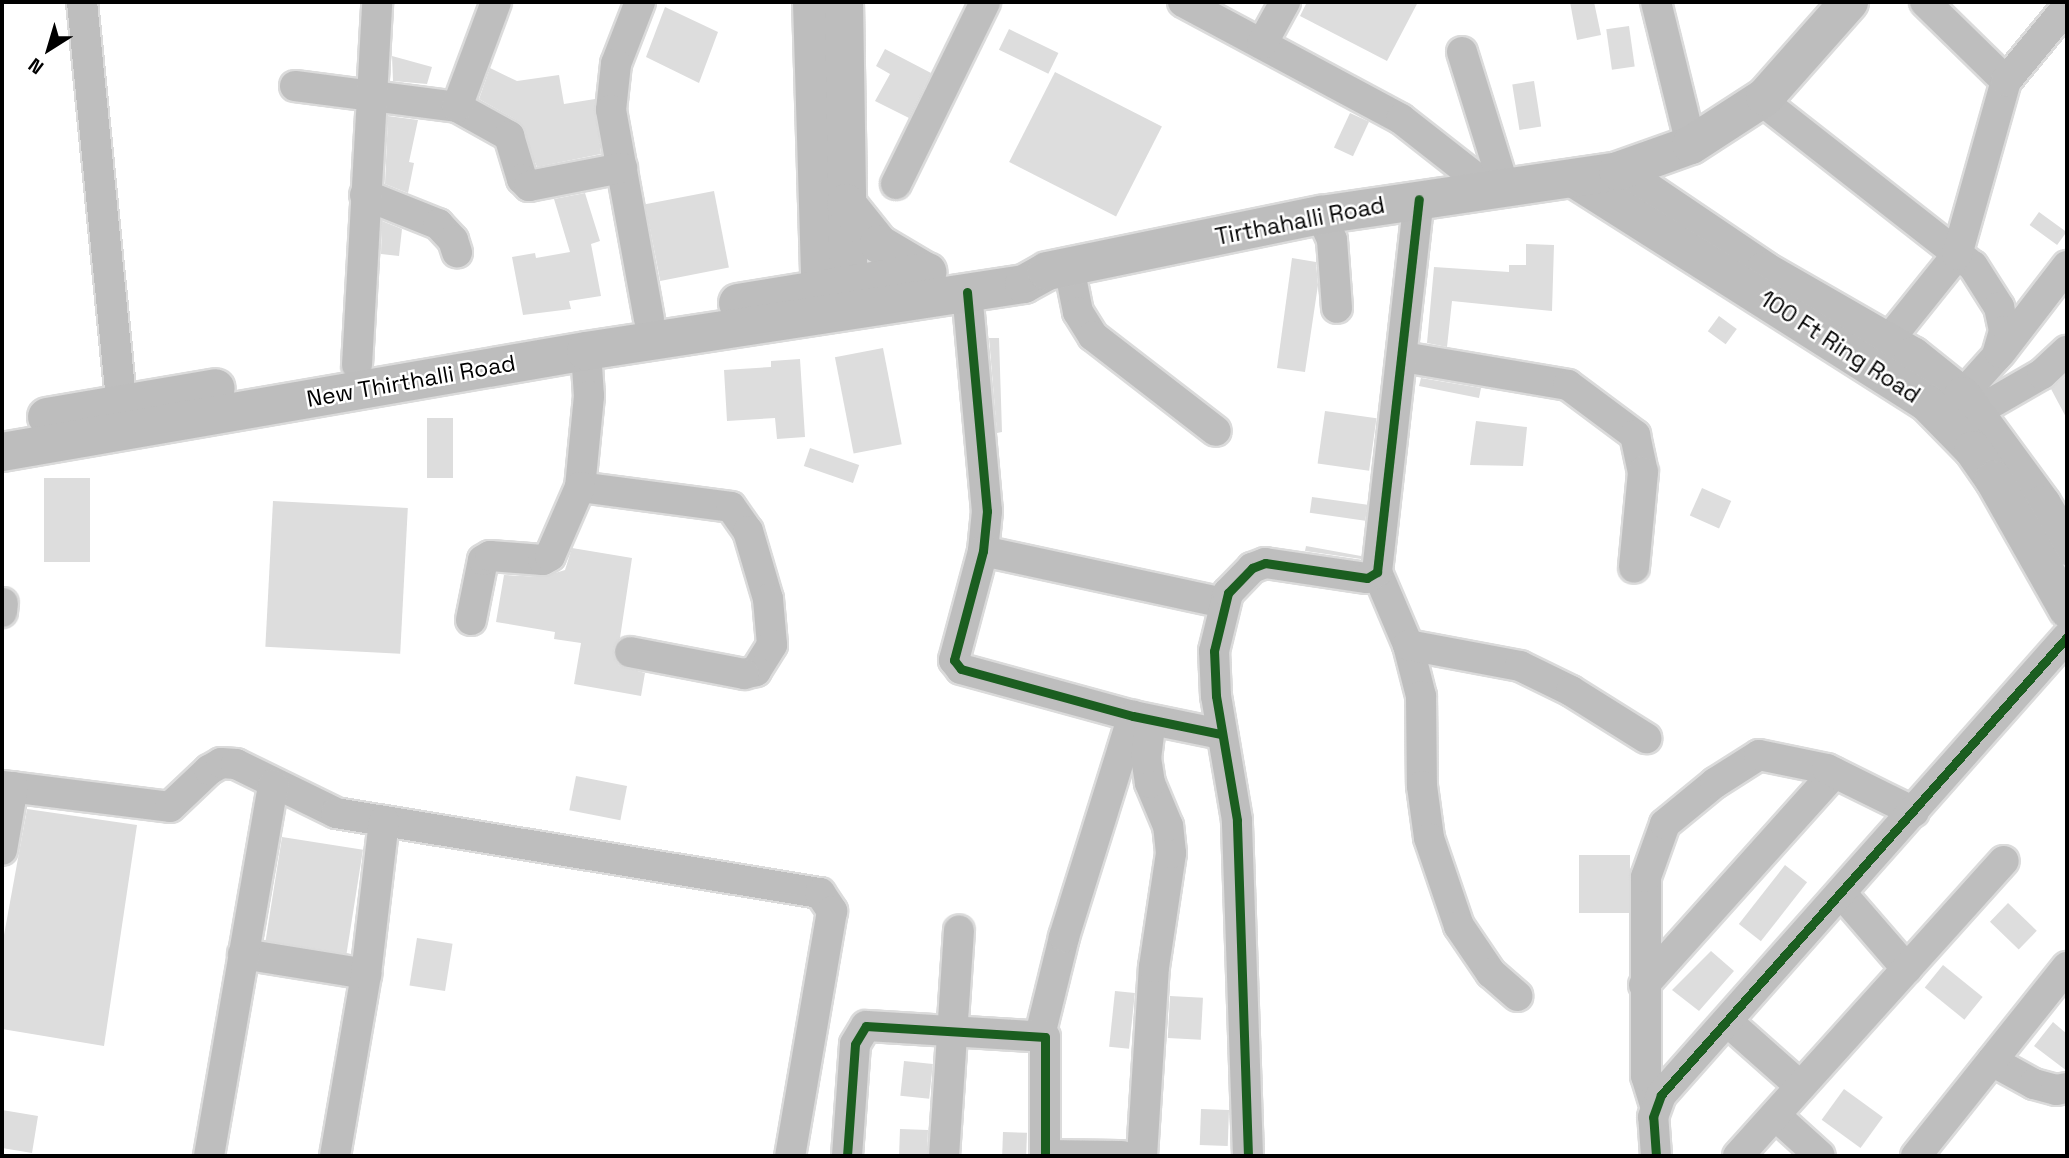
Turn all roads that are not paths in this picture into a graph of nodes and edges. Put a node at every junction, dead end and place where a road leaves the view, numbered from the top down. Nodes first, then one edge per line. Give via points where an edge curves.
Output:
1 (82, 2) edge
2 (377, 2) edge
3 (496, 2) edge
4 (640, 2) edge
5 (812, 2) edge
6 (844, 2) edge
7 (985, 2) edge
8 (1183, 2) edge
9 (1285, 2) edge
10 (1656, 2) edge
11 (1925, 2) edge
12 (1841, 5) edge
13 (2067, 7) edge
14 (1262, 44) junction
15 (1462, 52) dead end
16 (2006, 81) junction
17 (295, 86) dead end
18 (371, 93) junction
19 (1761, 100) junction
20 (457, 107) junction
21 (1691, 145) junction
22 (622, 169) junction
23 (1618, 171) junction
24 (1576, 180) junction
25 (896, 184) dead end
26 (1497, 188) junction
27 (365, 195) junction
28 (1419, 199) junction
29 (846, 203) junction
30 (1321, 215) junction
31 (817, 228) junction
32 (457, 251) dead end
33 (1957, 255) junction
34 (2067, 266) edge
35 (1058, 269) junction
36 (926, 272) junction
37 (967, 292) junction
38 (764, 299) junction
39 (834, 300) junction
40 (1337, 308) dead end
41 (649, 319) junction
42 (1887, 342) junction
43 (2067, 351) edge
44 (586, 352) junction
45 (1997, 356) junction
46 (1403, 357) junction
47 (357, 365) junction
48 (121, 403) junction
49 (1969, 403) junction
50 (2, 426) edge
51 (1216, 431) dead end
52 (2, 452) edge
53 (580, 488) junction
54 (2067, 547) edge
55 (983, 551) junction
56 (1634, 568) dead end
57 (1377, 572) junction
58 (1223, 603) junction
59 (2067, 609) edge
60 (471, 620) dead end
61 (2067, 637) edge
62 (1408, 645) junction
63 (630, 652) dead end
64 (1142, 718) junction
65 (1221, 734) junction
66 (1646, 738) dead end
67 (1834, 773) junction
68 (273, 784) junction
69 (7, 786) edge
70 (1914, 812) junction
71 (384, 821) junction
72 (2, 850) edge
73 (2004, 861) dead end
74 (1842, 894) junction
75 (959, 930) dead end
76 (243, 954) junction
77 (2067, 967) edge
78 (1907, 969) junction
79 (366, 974) junction
80 (1644, 985) junction
81 (1517, 996) dead end
82 (1728, 1023) junction
83 (951, 1029) junction
84 (1040, 1035) junction
85 (1992, 1061) junction
86 (1800, 1086) junction
87 (2067, 1088) edge
88 (1655, 1105) junction
89 (1776, 1116) junction
90 (209, 1156) edge
91 (335, 1156) edge
92 (790, 1156) edge
93 (847, 1156) edge
94 (944, 1156) edge
95 (1045, 1156) edge
96 (1122, 1156) edge
97 (1142, 1156) edge
98 (1248, 1156) edge
99 (1656, 1156) edge
100 (1738, 1156) edge
101 (1820, 1156) edge
102 (1916, 1156) edge

1 - 48 street
2 - 18 street
3 - 20 street
4 - 22 street via 616,64 611,110
5 - 31 highway
6 - 29 highway
7 - 25 street
8 - 14 street
9 - 14 street
10 - 21 street
11 - 16 street
12 - 19 highway, Tirthahalli Road
13 - 16 street
14 - 26 street via 1401,118
15 - 26 street
16 - 33 street
17 - 18 street
18 - 20 street
18 - 27 street
19 - 21 highway, Tirthahalli Road
19 - 33 street
20 - 22 street via 509,136 528,186
21 - 23 highway, Tirthahalli Road
22 - 41 street
23 - 24 highway, Tirthahalli Road
23 - 42 main road, 100 Ft Ring Road via 1764,270
24 - 26 highway, Tirthahalli Road
24 - 59 main road, 100 Ft Ring Road via 1927,403 1972,449 1993,479
26 - 28 highway, Tirthahalli Road
27 - 32 street via 438,224
27 - 47 street
28 - 30 highway, Tirthahalli Road
28 - 46 street
29 - 36 highway via 879,244
29 - 39 highway
30 - 35 highway, Tirthahalli Road
30 - 40 street via 1332,240
31 - 38 highway via 782,283
31 - 39 highway
33 - 42 street
33 - 45 street via 1973,266 1999,307 2004,331
34 - 45 street
35 - 36 highway via 1019,264
35 - 37 highway, Tirthahalli Road via 1024,284
35 - 51 street via 1093,336
36 - 39 highway
37 - 39 highway, Tirthahalli Road
37 - 55 street via 987,478
38 - 39 highway
38 - 41 highway
39 - 44 highway, New Thirthalli Road
41 - 47 highway
42 - 49 main road, 100 Ft Ring Road
43 - 49 street via 2042,374
44 - 52 highway, New Thirthalli Road
44 - 53 street via 589,396
45 - 49 street
46 - 56 street via 1568,385 1635,435 1643,472
46 - 57 street
47 - 48 highway
48 - 50 highway
49 - 54 main road, 100 Ft Ring Road
53 - 60 street via 550,556 543,560 490,556 483,560
53 - 63 street via 731,507 748,531 768,599 772,645 756,671 744,674
55 - 58 street
55 - 64 street via 954,649 954,660 961,669
57 - 58 street via 1367,578 1265,563 1238,580
57 - 62 street
58 - 65 street via 1214,651
61 - 70 street
62 - 66 street via 1520,666 1571,691
62 - 81 street via 1421,696 1422,786 1429,838 1459,926 1491,973
64 - 65 street
64 - 84 street via 1065,937
64 - 97 street via 1150,783 1168,827 1171,853 1154,967
65 - 98 street via 1237,820
67 - 70 street
67 - 80 street
67 - 80 street via 1759,755 1665,824 1646,877
68 - 69 street via 244,766 221,763 170,807
68 - 71 street via 336,813
68 - 76 street
69 - 72 street
70 - 74 street
71 - 79 street
71 - 92 street via 820,893 832,911
73 - 78 street
74 - 78 street
74 - 82 street
75 - 83 street
76 - 79 street
76 - 90 street
77 - 85 street
78 - 86 street
79 - 91 street
80 - 88 street via 1646,1076
82 - 86 street
82 - 88 street
83 - 84 street
83 - 93 street via 866,1026 858,1035
83 - 94 street
84 - 95 street via 1047,1044
85 - 87 street via 2034,1084
85 - 102 street
86 - 89 street
88 - 99 street
89 - 100 street
89 - 101 street
95 - 96 street

